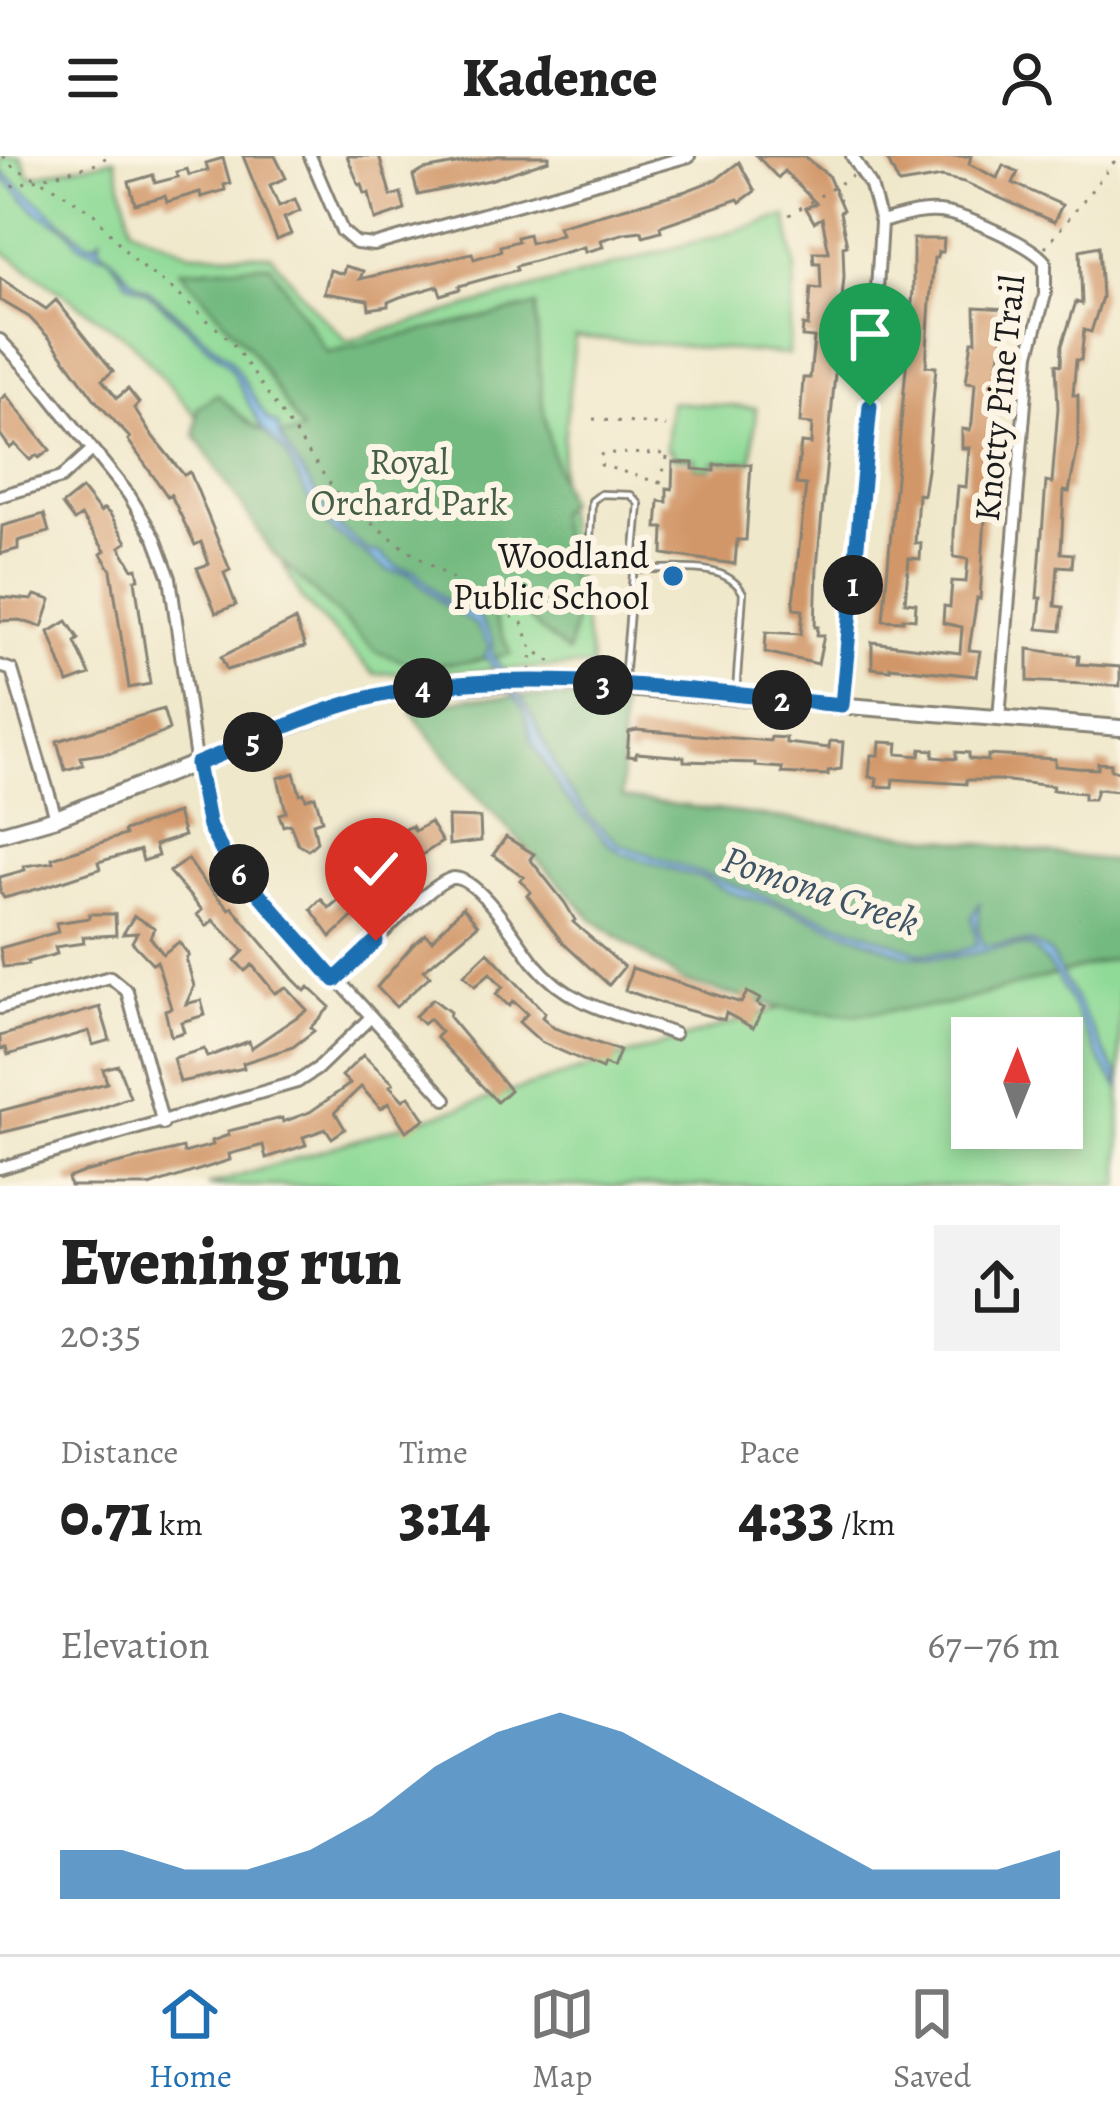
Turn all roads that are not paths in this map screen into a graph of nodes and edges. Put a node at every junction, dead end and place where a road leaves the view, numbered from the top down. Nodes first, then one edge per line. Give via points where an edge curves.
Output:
1 (310, 156) edge
2 (689, 156) edge
3 (852, 156) edge
4 (881, 222) junction
5 (0, 340) edge
6 (91, 451) junction
7 (0, 496) edge
8 (633, 567) junction
9 (0, 666) edge
10 (624, 687) junction
11 (736, 696) junction
12 (842, 705) junction
13 (999, 718) junction
14 (1120, 728) edge
15 (197, 764) junction
16 (56, 818) junction
17 (0, 834) edge
18 (335, 980) junction
19 (0, 1008) edge
20 (371, 1017) junction
21 (674, 1034) dead end
22 (446, 1099) dead end
23 (163, 1124) junction
24 (0, 1168) edge

1 - 2 street via 343,231 374,245
3 - 4 street
4 - 12 street
4 - 13 street, Knotty Pine Trail via 951,214 1031,248 1048,277 1029,354
5 - 6 street
6 - 7 street via 61,478
6 - 15 street via 145,516 163,557
8 - 8 lane via 601,565 589,555 592,501 601,494 631,495 639,504
8 - 10 lane
8 - 11 lane via 725,573 738,583
9 - 16 street via 12,670
10 - 11 street
10 - 15 street via 527,681 391,692
11 - 12 street
12 - 13 street
13 - 14 street
15 - 16 street
15 - 18 street via 209,827 223,853
16 - 17 street
18 - 20 street
18 - 21 street via 419,900 457,878 473,886 568,995
19 - 23 street via 110,977 127,991
20 - 22 street
20 - 23 street via 297,1082
23 - 24 street

